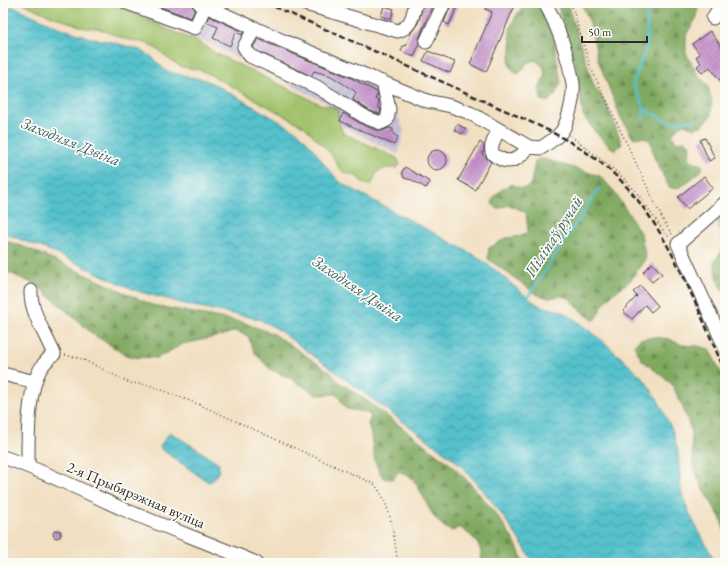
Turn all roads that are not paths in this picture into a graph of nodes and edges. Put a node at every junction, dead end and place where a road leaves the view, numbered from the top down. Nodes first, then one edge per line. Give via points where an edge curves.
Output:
1 (127, 3) edge
2 (302, 3) edge
3 (416, 3) edge
4 (444, 3) edge
5 (545, 3) edge
6 (722, 3) edge
7 (202, 4) edge
8 (713, 18) dead end
9 (255, 28) junction
10 (426, 42) dead end
11 (383, 82) junction
12 (498, 130) junction
13 (529, 148) junction
14 (725, 203) edge
15 (30, 291) dead end
16 (725, 347) edge
17 (3, 374) edge
18 (35, 382) junction
19 (3, 457) edge
20 (28, 465) junction
21 (256, 563) edge

1 - 7 street via 195,28
2 - 3 street via 398,30 406,28
4 - 10 street
5 - 13 street via 564,47 573,85 572,104 563,130 541,148
6 - 8 street
7 - 9 street
9 - 11 street
9 - 11 street via 244,47 250,56 317,87 367,118 381,122 387,120 389,109
11 - 12 street via 427,101 470,113
12 - 13 street
12 - 13 street via 492,152 503,161 520,158
14 - 16 street via 678,244
15 - 18 street via 30,299 54,354 42,366
17 - 18 street
18 - 20 street via 29,417
19 - 20 street, 2-я Прыбярэжная вуліца
20 - 21 street, 2-я Прыбярэжная вуліца via 125,510

